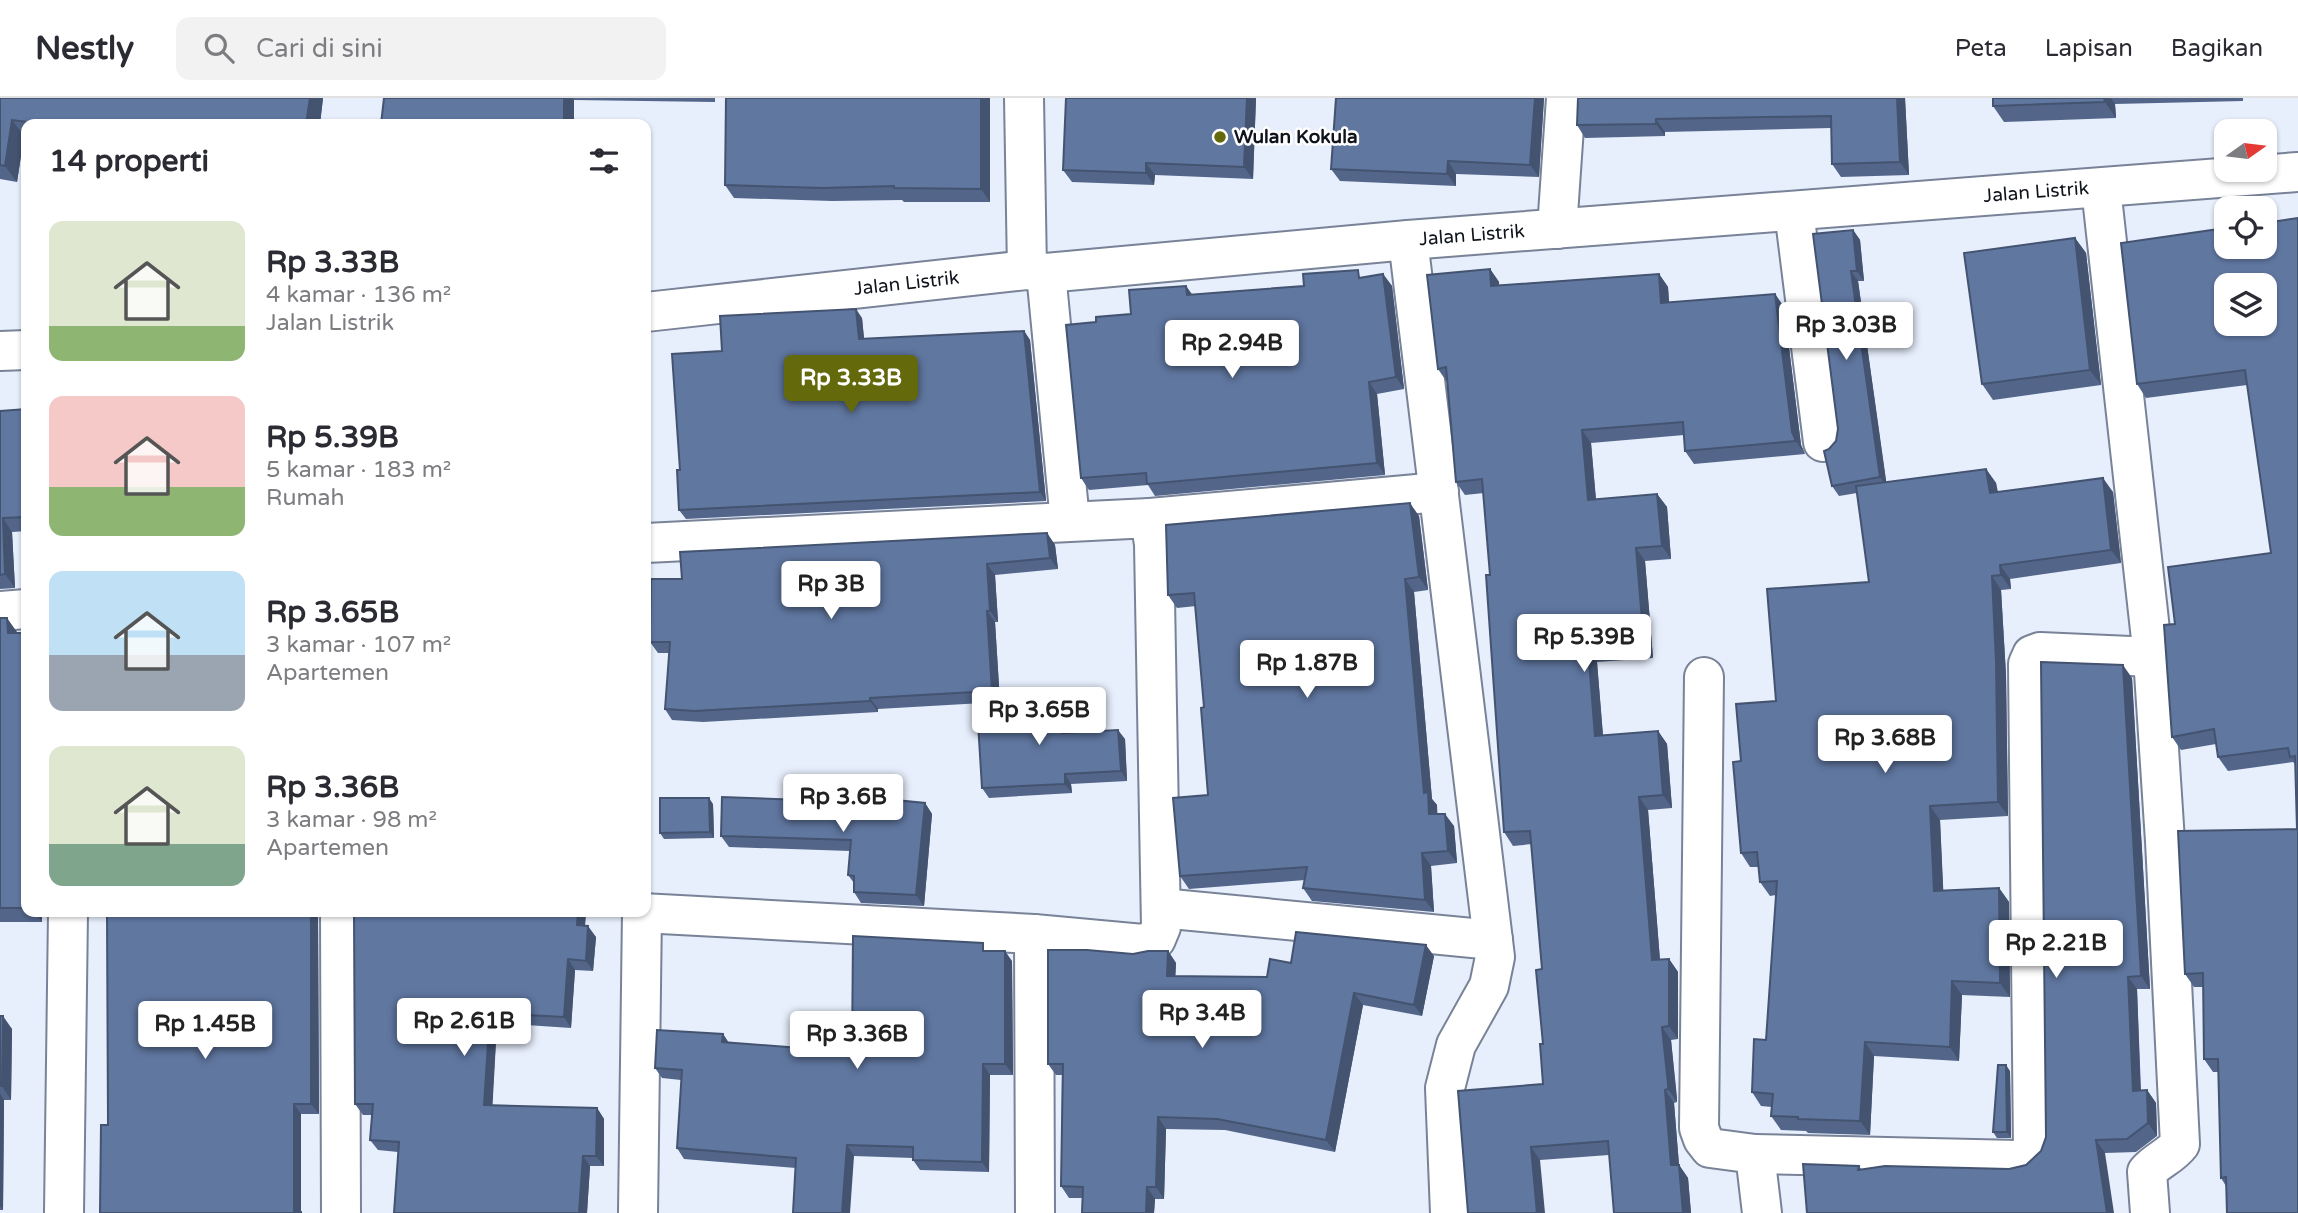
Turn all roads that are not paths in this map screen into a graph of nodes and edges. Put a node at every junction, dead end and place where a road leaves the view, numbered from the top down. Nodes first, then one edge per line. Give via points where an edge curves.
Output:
1 (1024, 98) edge
2 (1566, 98) edge
3 (2298, 172) edge
4 (2101, 188) junction
5 (1794, 211) junction
6 (1557, 229) junction
7 (1408, 240) junction
8 (1037, 272) junction
9 (651, 311) edge
10 (21, 350) edge
11 (0, 351) edge
12 (1823, 442) dead end
13 (1439, 492) junction
14 (1150, 518) junction
15 (1070, 521) junction
16 (651, 543) edge
17 (21, 609) edge
18 (0, 611) edge
19 (2153, 657) junction
20 (1704, 677) dead end
21 (1161, 908) junction
22 (651, 913) edge
23 (68, 917) edge
24 (340, 917) edge
25 (642, 917) edge
26 (1034, 934) junction
27 (1493, 940) junction
28 (1755, 1154) junction
29 (64, 1213) edge
30 (341, 1213) edge
31 (638, 1213) edge
32 (1035, 1213) edge
33 (1450, 1213) edge
34 (1762, 1213) edge
35 (2150, 1213) edge

1 - 8 street
2 - 6 street
3 - 4 street, Jalan Listrik
4 - 5 street, Jalan Listrik
4 - 19 street
5 - 6 street, Jalan Listrik
5 - 12 street
6 - 7 street, Jalan Listrik
7 - 8 street, Jalan Listrik
7 - 13 street
8 - 9 street, Jalan Listrik
8 - 15 street
10 - 11 street
13 - 14 street
13 - 27 street
14 - 15 street
14 - 21 street
15 - 16 street
17 - 18 street
19 - 28 street via 2040,652 2032,655 2028,664 2033,1150 2018,1160
19 - 35 street via 2180,1144 2147,1172
20 - 28 street via 1699,1128 1710,1148
21 - 26 street via 1156,939 1143,944
21 - 27 street
22 - 26 street
23 - 29 street
24 - 30 street
25 - 31 street
26 - 32 street
27 - 33 street via 1489,986 1456,1045 1445,1088
28 - 34 street

